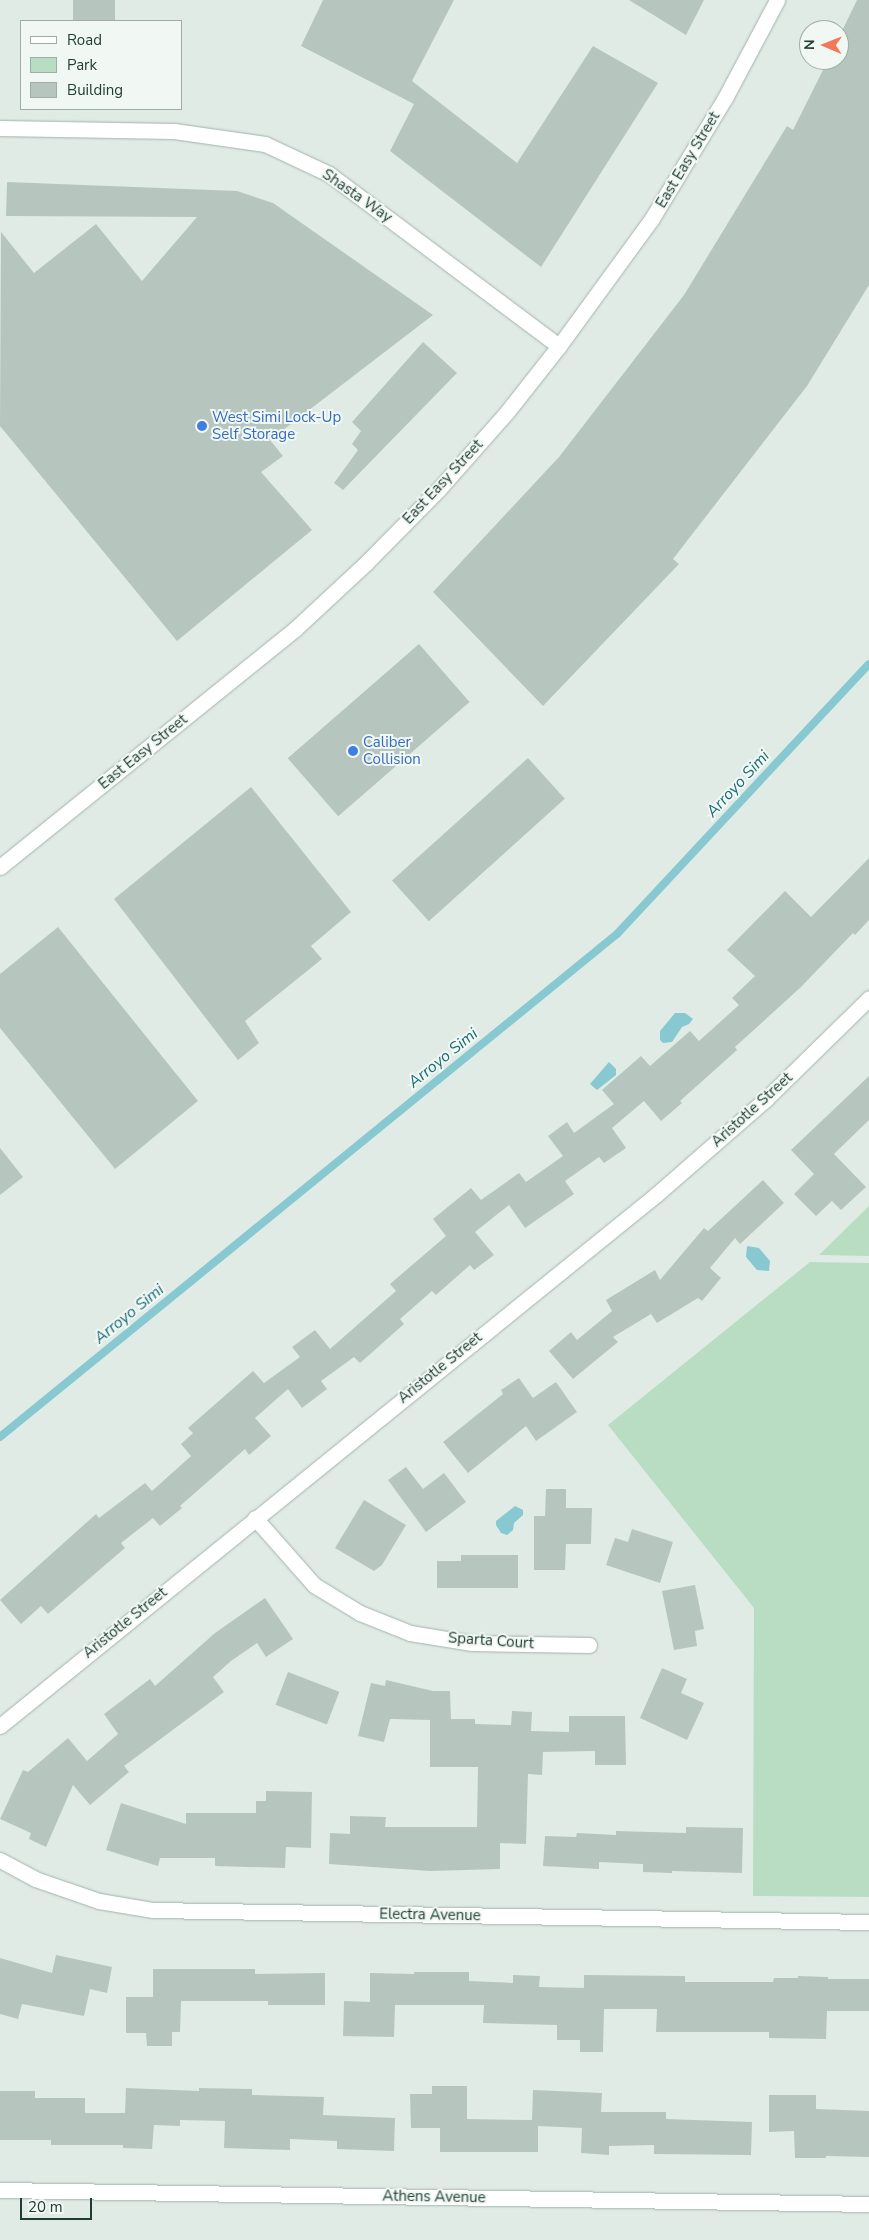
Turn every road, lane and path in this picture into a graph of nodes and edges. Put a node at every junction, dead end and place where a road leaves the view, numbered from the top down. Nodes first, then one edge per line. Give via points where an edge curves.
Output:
1 (777, 0) edge
2 (0, 128) edge
3 (559, 346) junction
4 (0, 867) edge
5 (869, 998) edge
6 (255, 1518) junction
7 (589, 1645) dead end
8 (0, 1726) edge
9 (0, 1860) edge
10 (869, 1922) edge
11 (0, 2190) edge
12 (869, 2204) edge

1 - 3 street, East Easy Street via 726,98 651,220
2 - 3 street, Shasta Way via 174,131 265,144 329,174
3 - 4 street, East Easy Street via 507,412 438,490 366,563 295,629
5 - 6 street, Aristotle Street via 766,1099 657,1194
6 - 7 street, Sparta Court via 314,1585 360,1613 410,1633 472,1643
6 - 8 street, Aristotle Street
9 - 10 street, Electra Avenue via 35,1879 99,1901 153,1910
11 - 12 street, Athens Avenue

